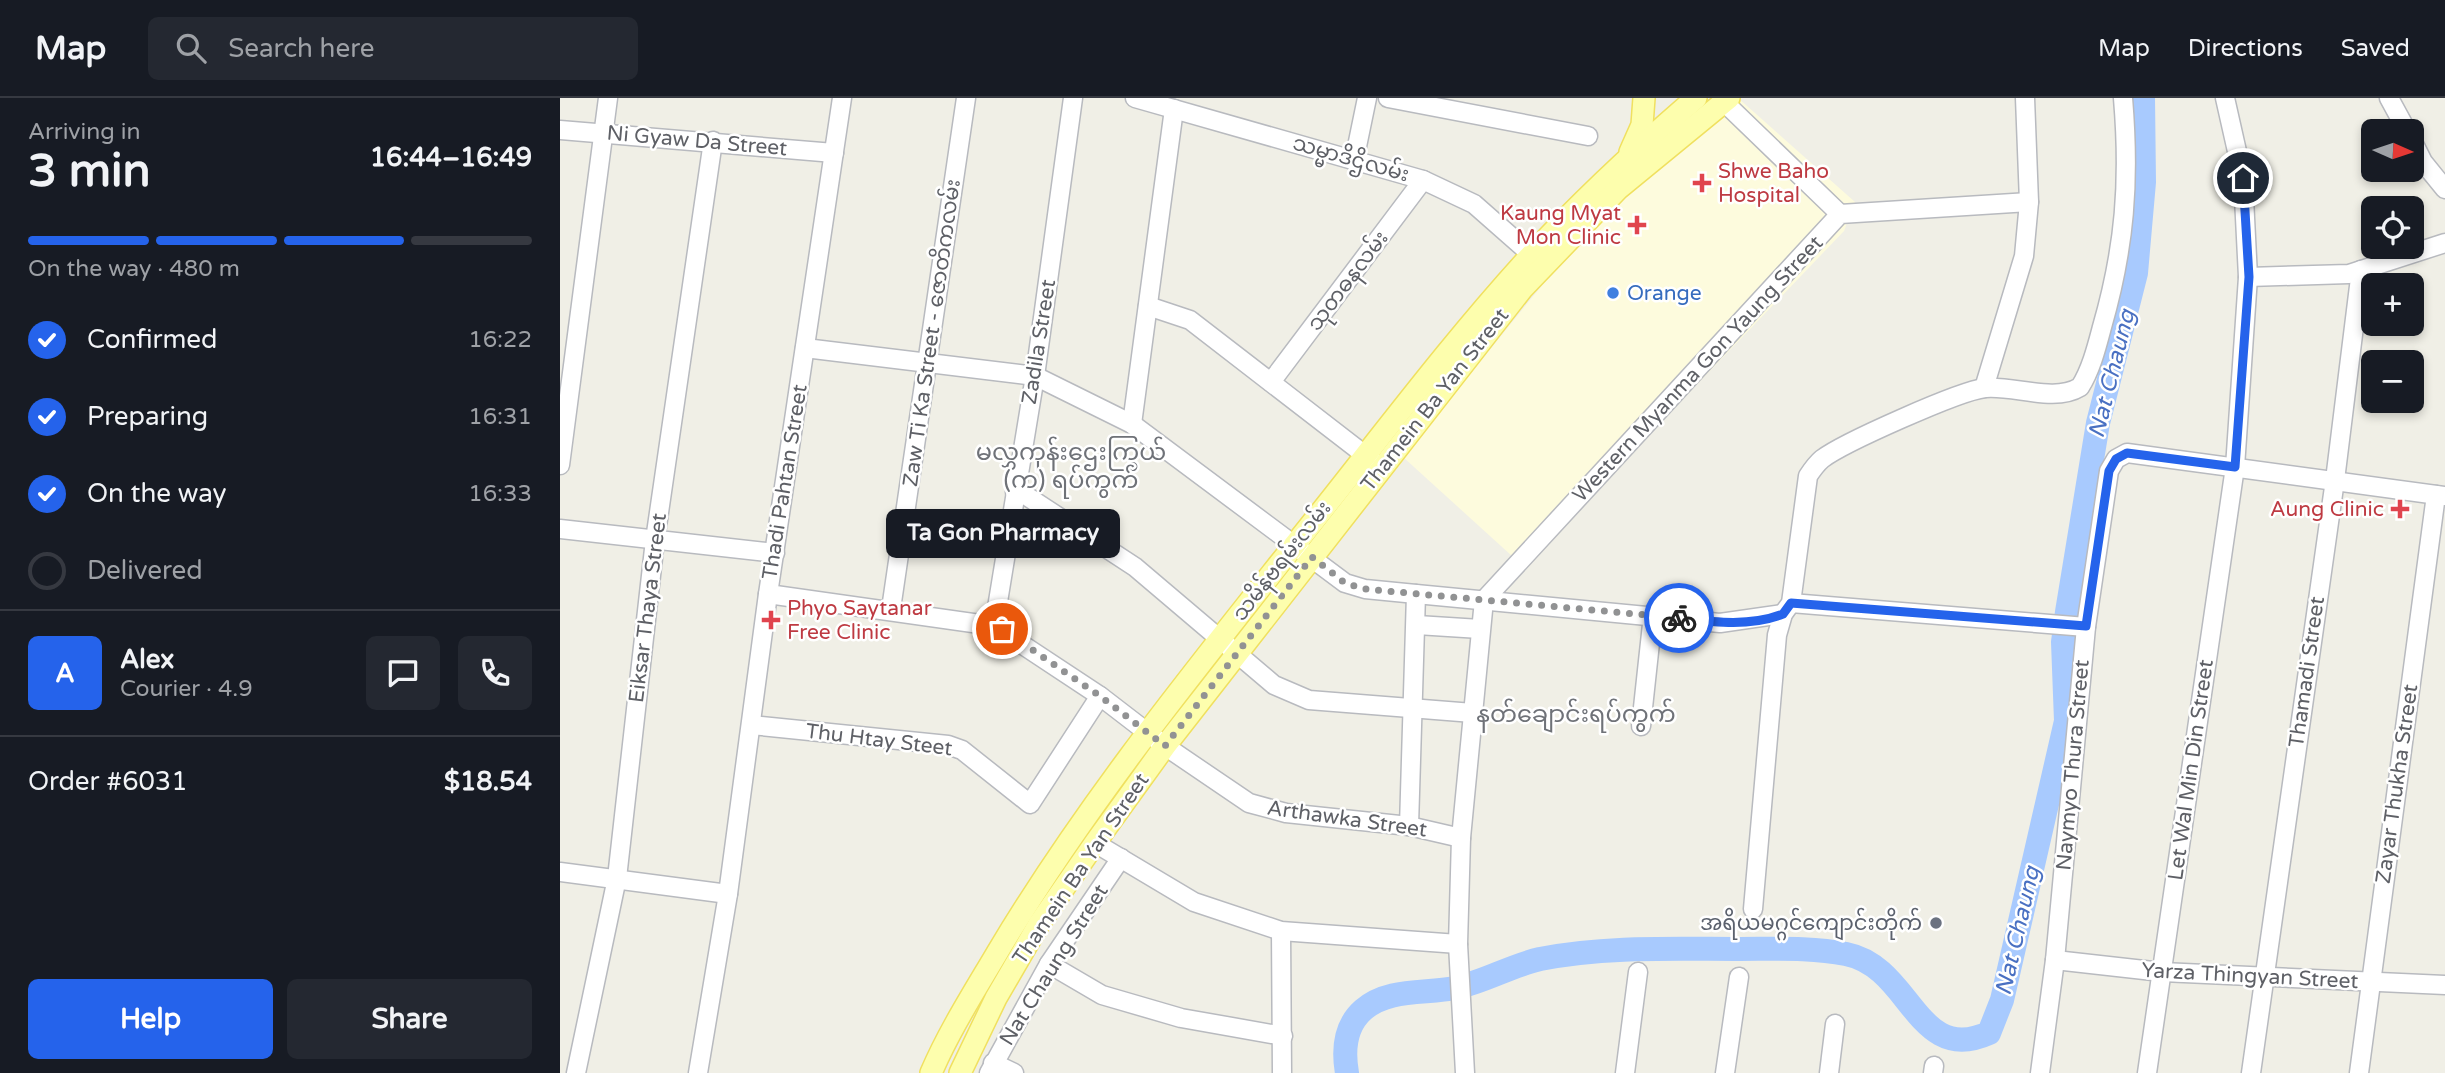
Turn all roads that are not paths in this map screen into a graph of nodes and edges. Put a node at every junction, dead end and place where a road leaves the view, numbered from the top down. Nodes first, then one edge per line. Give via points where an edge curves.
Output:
1 (608, 98) edge
2 (842, 98) edge
3 (966, 98) edge
4 (1073, 98) edge
5 (1135, 98) edge
6 (1367, 98) edge
7 (1388, 98) edge
8 (1644, 98) edge
9 (1696, 98) edge
10 (2025, 98) edge
11 (2123, 98) edge
12 (2225, 98) edge
13 (2389, 98) edge
14 (1727, 100) edge
15 (1174, 109) junction
16 (2400, 119) edge
17 (560, 130) edge
18 (604, 133) junction
19 (1588, 135) dead end
20 (713, 141) junction
21 (834, 153) junction
22 (1628, 157) junction
23 (1354, 161) junction
24 (2424, 163) edge
25 (1423, 180) junction
26 (2445, 189) edge
27 (2029, 202) junction
28 (1840, 214) junction
29 (2445, 243) edge
30 (1538, 259) junction
31 (2361, 270) junction
32 (2249, 277) junction
33 (1148, 306) junction
34 (805, 348) junction
35 (928, 360) junction
36 (1035, 376) junction
37 (1271, 382) junction
38 (1984, 388) junction
39 (1132, 424) junction
40 (1364, 455) junction
41 (560, 465) edge
42 (2235, 467) junction
43 (1382, 469) junction
44 (2335, 480) junction
45 (1016, 492) junction
46 (2441, 496) edge
47 (560, 529) edge
48 (655, 540) junction
49 (1304, 550) junction
50 (775, 553) junction
51 (768, 594) junction
52 (1416, 594) junction
53 (1483, 600) junction
54 (1787, 609) junction
55 (891, 610) junction
56 (1653, 615) junction
57 (1417, 625) junction
58 (994, 626) junction
59 (2081, 626) junction
60 (1480, 629) junction
61 (1218, 640) junction
62 (1236, 654) junction
63 (1100, 696) junction
64 (1415, 710) junction
65 (1473, 713) junction
66 (751, 725) junction
67 (1641, 726) dead end
68 (1146, 732) junction
69 (1165, 746) junction
70 (1409, 826) junction
71 (1461, 838) junction
72 (1095, 843) junction
73 (1121, 858) junction
74 (560, 872) edge
75 (617, 878) junction
76 (728, 894) junction
77 (1753, 909) dead end
78 (1281, 931) junction
79 (1458, 944) junction
80 (2055, 960) junction
81 (1049, 964) junction
82 (1638, 972) dead end
83 (2162, 972) junction
84 (1739, 977) dead end
85 (2263, 977) junction
86 (2370, 983) junction
87 (2445, 985) edge
88 (1835, 1024) dead end
89 (1283, 1036) junction
90 (991, 1068) edge
91 (576, 1073) edge
92 (698, 1073) edge
93 (931, 1073) edge
94 (960, 1073) edge
95 (1014, 1073) edge
96 (1282, 1073) edge
97 (1465, 1073) edge
98 (1625, 1073) edge
99 (1725, 1073) edge
100 (1829, 1073) edge
101 (2040, 1073) edge
102 (2147, 1073) edge
103 (2250, 1073) edge
104 (2359, 1073) edge

1 - 18 street
2 - 21 street, Thadi Pahtan Street
3 - 35 street, Zaw Ti Ka Street - ဇောတိကလမ်း
4 - 36 street, Zadila Street
5 - 15 street, သမ္မာဒိဌိလမ်း
6 - 23 street
7 - 19 street
8 - 22 main road via 1642,125
9 - 22 main road, သမိန်ဗရမ်းလမ်း
10 - 27 street
11 - 38 street via 2123,240 2118,272 2083,383 2063,393
12 - 32 street, Let Wal Min Din Street via 2243,178
13 - 16 street
14 - 28 street
14 - 30 main road, Thamein Ba Yan Street
15 - 23 street, သမ္မာဒိဌိလမ်း
15 - 33 street
17 - 18 street, Ni Gyaw Da Street
18 - 20 street, Ni Gyaw Da Street
18 - 41 street
20 - 21 street, Ni Gyaw Da Street
20 - 48 street, Eiksar Thaya Street
21 - 34 street, Thadi Pahtan Street
22 - 30 main road, သမိန်ဗရမ်းလမ်း
23 - 25 street, သမ္မာဒိဌိလမ်း
24 - 26 street
25 - 30 street, သမ္မာဒိဌိလမ်း via 1474,204
25 - 37 street, သုတဓနလမ်း
27 - 28 street
27 - 38 street via 2018,282
28 - 53 street, Western Myanma Gon Yaung Street
29 - 31 street
30 - 40 main road, သမိန်ဗရမ်းလမ်း
30 - 43 main road, Thamein Ba Yan Street
31 - 32 street
31 - 44 street, Thamadi Street
32 - 42 street, Let Wal Min Din Street
33 - 37 street via 1190,320
33 - 39 street
34 - 35 street
34 - 50 street, Thadi Pahtan Street
35 - 36 street
35 - 55 street, Zaw Ti Ka Street - ဇောတိကလမ်း
36 - 39 street
36 - 45 street, Zadila Street
37 - 40 street
38 - 54 street via 1849,444 1814,468 1805,490
39 - 49 street
40 - 43 street
40 - 49 main road, သမိန်ဗရမ်းလမ်း
42 - 44 street
42 - 59 street, Naymyo Thura Street via 2127,453 2116,459 2109,471
42 - 83 street, Let Wal Min Din Street
43 - 49 main road, Thamein Ba Yan Street
44 - 46 street
44 - 85 street, Thamadi Street
45 - 58 street, Zadila Street
45 - 61 street via 1135,567
46 - 86 street, Zayar Thukha Street
47 - 48 street
48 - 50 street
48 - 75 street, Eiksar Thaya Street
49 - 52 street via 1345,583
49 - 61 main road, သမိန်ဗရမ်းလမ်း
49 - 62 main road, Thamein Ba Yan Street
50 - 51 street, Thadi Pahtan Street
51 - 55 street
51 - 66 street, Thadi Pahtan Street
52 - 53 street
52 - 57 street
53 - 56 street
53 - 60 street
54 - 56 street via 1720,623
54 - 59 street
54 - 77 street via 1777,635
55 - 58 street
56 - 67 street
57 - 60 street
57 - 64 street
58 - 63 street, Arthawka Street
59 - 80 street, Naymyo Thura Street
60 - 65 street
61 - 62 street
61 - 68 main road, သမိန်ဗရမ်းလမ်း
62 - 64 street via 1274,685 1309,700
62 - 69 main road, Thamein Ba Yan Street
63 - 66 street, Thu Htay Steet via 1030,804 962,750 948,745
63 - 68 street, Arthawka Street
64 - 65 street
64 - 70 street
65 - 71 street
66 - 76 street, Thadi Pahtan Street
68 - 69 street, Arthawka Street
68 - 93 main road, သမိန်ဗရမ်းလမ်း via 1013,926 944,1042
69 - 70 street, Arthawka Street via 1249,803 1286,813
69 - 72 main road, Thamein Ba Yan Street
70 - 71 street, Arthawka Street
71 - 79 street
72 - 73 street
72 - 94 main road, Thamein Ba Yan Street via 996,998
73 - 78 street via 1194,902
73 - 81 street, Nat Chaung Street
74 - 75 street
75 - 76 street
75 - 91 street, Eiksar Thaya Street
76 - 92 street, Thadi Pahtan Street
78 - 79 street
78 - 89 street
79 - 97 street
80 - 83 street, Yarza Thingyan Street
80 - 101 street, Naymyo Thura Street
81 - 89 street via 1102,995 1181,1018
81 - 90 street, Nat Chaung Street
82 - 98 street
83 - 85 street, Yarza Thingyan Street
83 - 102 street, Let Wal Min Din Street
84 - 99 street
85 - 86 street, Yarza Thingyan Street
85 - 103 street, Thamadi Street
86 - 87 street, Yarza Thingyan Street
86 - 104 street, Zayar Thukha Street
88 - 100 street
89 - 96 street
90 - 95 street

